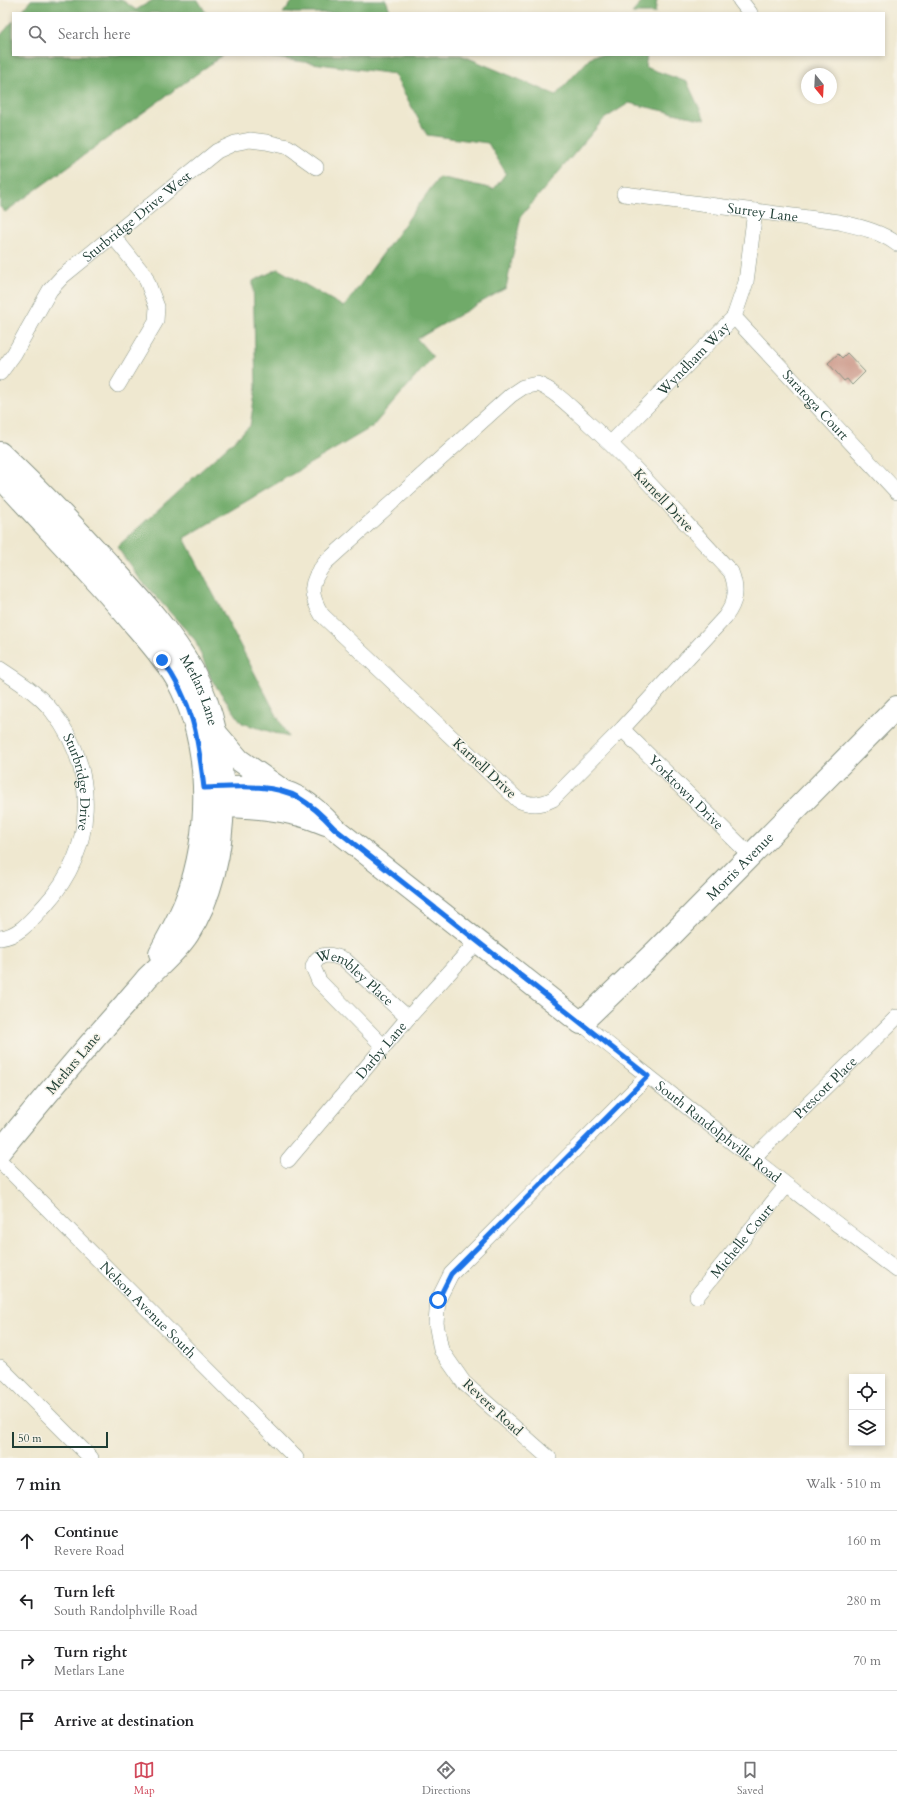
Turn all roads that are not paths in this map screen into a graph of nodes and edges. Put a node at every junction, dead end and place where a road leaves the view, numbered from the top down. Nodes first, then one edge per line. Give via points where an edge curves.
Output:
1 (740, 0) edge
2 (749, 12) edge
3 (316, 167) dead end
4 (624, 194) dead end
5 (755, 211) junction
6 (113, 236) junction
7 (897, 244) edge
8 (734, 317) junction
9 (0, 373) edge
10 (118, 385) dead end
11 (610, 444) junction
12 (0, 453) edge
13 (0, 474) edge
14 (897, 492) edge
15 (0, 669) edge
16 (897, 707) edge
17 (622, 729) junction
18 (214, 731) junction
19 (287, 792) junction
20 (214, 797) junction
21 (334, 828) junction
22 (750, 855) junction
23 (0, 938) edge
24 (477, 942) junction
25 (897, 1017) edge
26 (408, 1018) junction
27 (581, 1023) junction
28 (384, 1047) junction
29 (648, 1076) junction
30 (0, 1151) edge
31 (753, 1158) junction
32 (288, 1160) dead end
33 (0, 1161) edge
34 (786, 1186) junction
35 (897, 1270) edge
36 (697, 1296) dead end
37 (0, 1367) edge
38 (91, 1458) edge
39 (296, 1458) edge
40 (549, 1458) edge

1 - 2 street
3 - 6 street, Sturbridge Drive West via 288,147 250,140 235,143 217,151
4 - 5 street, Surrey Lane
5 - 7 street, Surrey Lane via 840,222 867,229
5 - 8 street, Wyndham Way via 746,282
6 - 9 street, Sturbridge Drive West via 63,276 50,290 14,354
6 - 10 street via 145,276 157,307 156,321
8 - 11 street, Wyndham Way
8 - 14 street, Saratoga Court
11 - 17 street, Karnell Drive via 731,572 736,595 725,617
11 - 17 street, Karnell Drive via 546,387 537,384 523,387 325,563 318,572 313,588 314,601 322,615 524,803 543,804 553,799
12 - 18 main road, Metlars Lane via 122,579 178,647 194,673
13 - 20 main road, Metlars Lane via 138,629 176,680 194,723 200,756
15 - 23 street, Sturbridge Drive via 32,692 51,710 64,728 80,768 85,816 77,856 54,894 18,933
16 - 22 main road, Morris Avenue
17 - 22 street, Yorktown Drive
18 - 19 main road via 239,760
18 - 20 main road, Metlars Lane
19 - 20 main road, South Randolphville Road via 246,786
19 - 21 main road, South Randolphville Road via 310,806
20 - 21 main road, South Randolphville Road via 320,821
20 - 30 main road, Metlars Lane via 186,900 175,927 148,977
21 - 24 main road, South Randolphville Road
22 - 27 main road, Morris Avenue
24 - 26 street, Darby Lane
24 - 27 main road, South Randolphville Road
25 - 31 street, Prescott Place
26 - 28 street, Darby Lane
26 - 28 street, Wembley Place via 344,960 326,955 315,960 313,967 319,981
27 - 29 street, South Randolphville Road
28 - 32 street, Darby Lane
29 - 31 street, South Randolphville Road
29 - 40 street, Revere Road via 451,1274 438,1300 436,1323 441,1350 464,1383
31 - 34 street, South Randolphville Road
33 - 39 street, Nelson Avenue South
34 - 35 street, South Randolphville Road
34 - 36 street, Michelle Court
37 - 38 street

